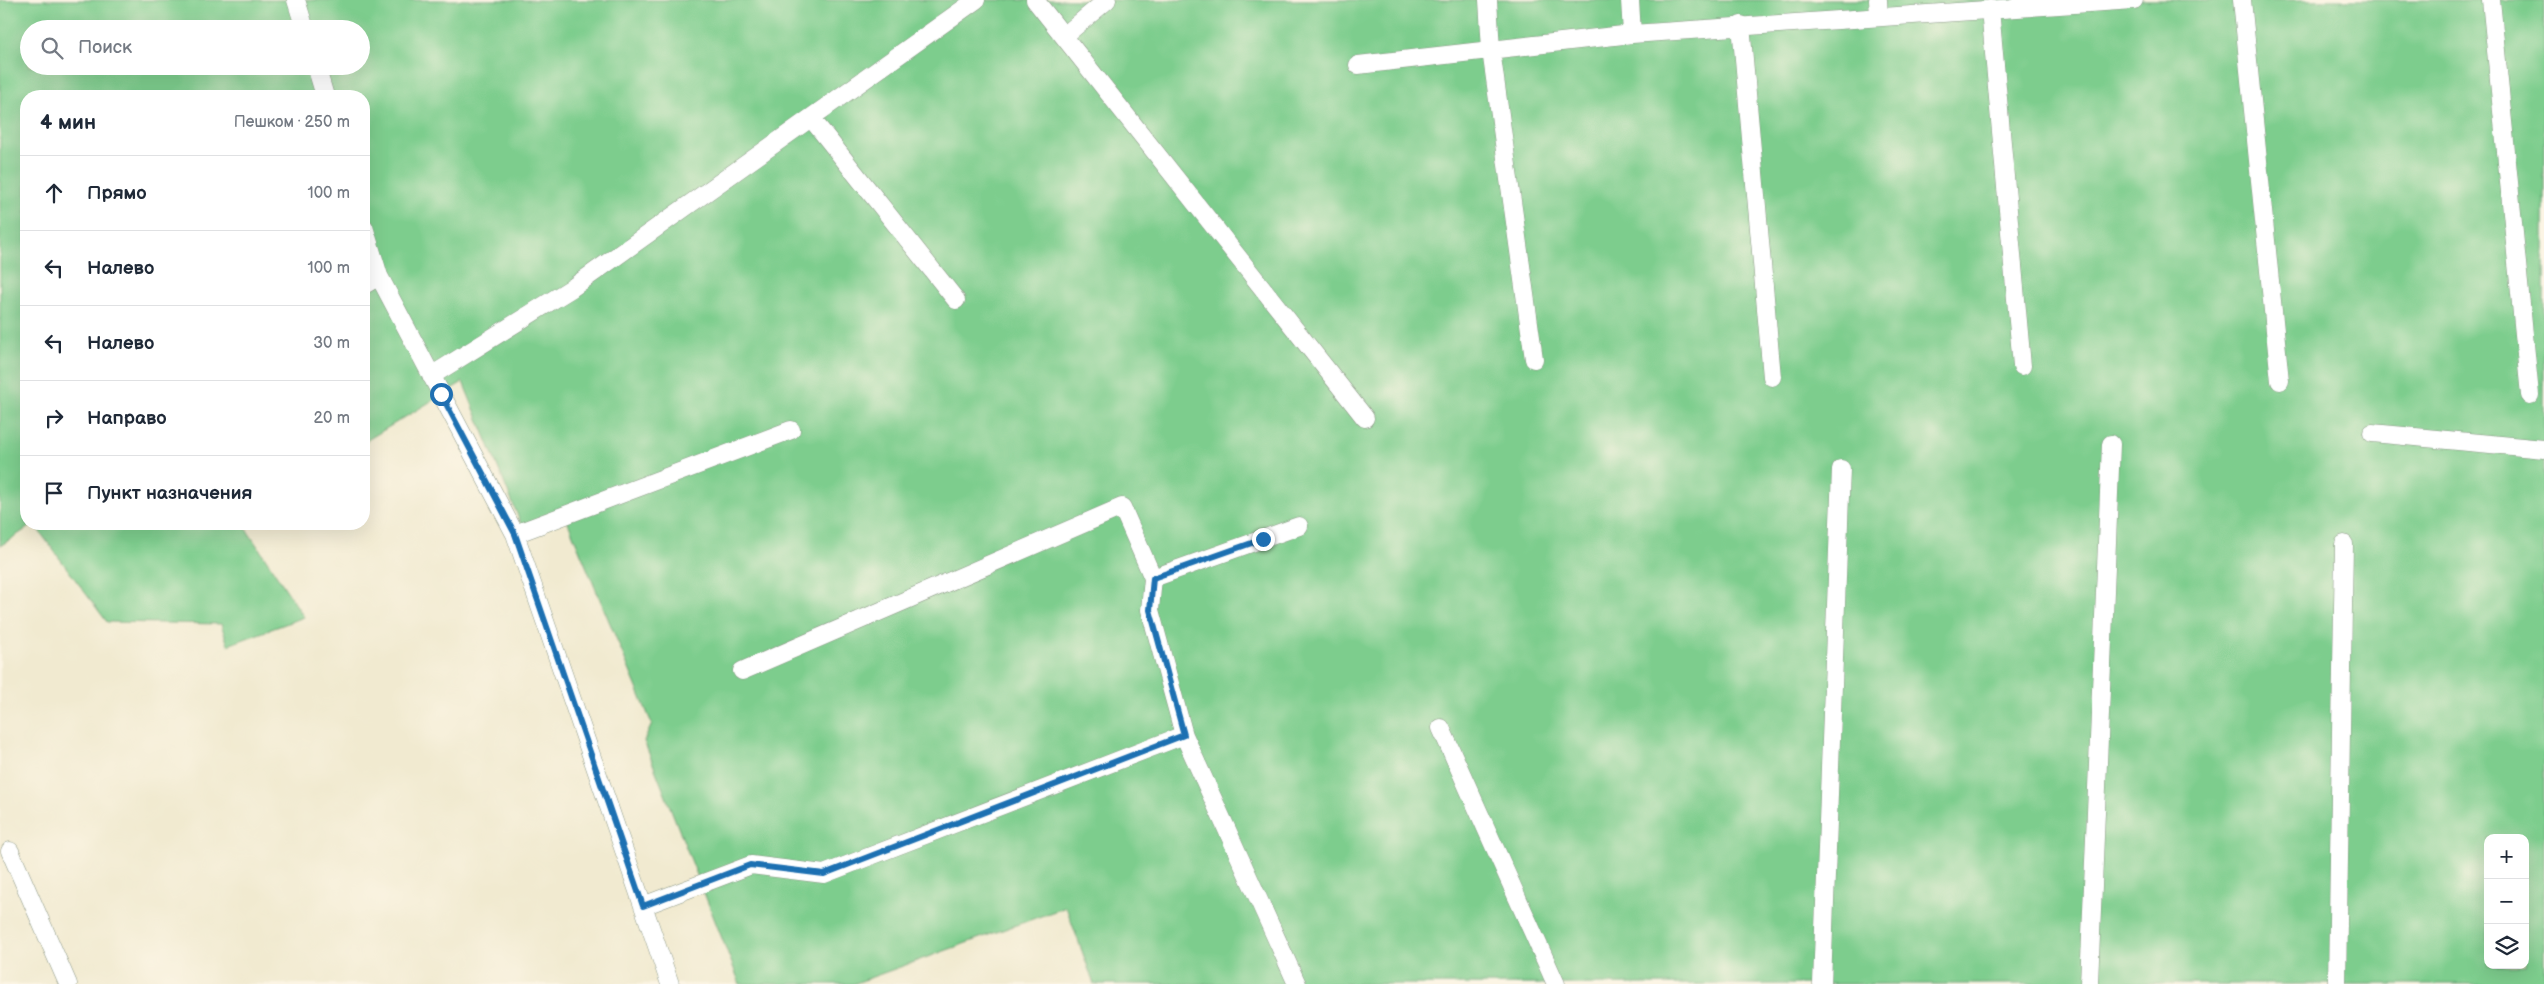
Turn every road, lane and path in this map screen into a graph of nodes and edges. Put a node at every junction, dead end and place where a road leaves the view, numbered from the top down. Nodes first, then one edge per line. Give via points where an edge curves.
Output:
1 (296, 0) edge
2 (976, 0) edge
3 (1035, 0) edge
4 (1107, 0) edge
5 (1488, 0) edge
6 (1630, 0) edge
7 (2132, 0) edge
8 (2242, 0) edge
9 (2491, 0) edge
10 (1879, 8) edge
11 (1990, 9) junction
12 (302, 20) edge
13 (1741, 25) junction
14 (1632, 34) junction
15 (1064, 36) junction
16 (1491, 50) junction
17 (1358, 64) dead end
18 (319, 75) edge
19 (323, 90) edge
20 (811, 118) junction
21 (371, 281) edge
22 (956, 300) dead end
23 (1534, 359) dead end
24 (2022, 366) dead end
25 (432, 376) junction
26 (1772, 377) dead end
27 (2280, 381) dead end
28 (2530, 395) dead end
29 (1365, 418) dead end
30 (791, 430) dead end
31 (2372, 433) dead end
32 (2111, 444) dead end
33 (2544, 449) edge
34 (1841, 469) dead end
35 (1299, 526) dead end
36 (515, 534) junction
37 (2344, 544) dead end
38 (1153, 578) junction
39 (742, 671) dead end
40 (1441, 728) dead end
41 (1184, 735) junction
42 (10, 851) dead end
43 (643, 906) junction
44 (68, 984) edge
45 (670, 984) edge
46 (1297, 984) edge
47 (1556, 984) edge
48 (1822, 984) edge
49 (2089, 984) edge
50 (2337, 984) edge

1 - 12 lane
2 - 20 lane
3 - 15 lane
4 - 15 lane
5 - 16 lane
6 - 14 lane
7 - 11 lane
8 - 27 lane
9 - 28 lane
10 - 11 lane
10 - 13 lane
11 - 24 lane
13 - 14 lane
13 - 26 lane
14 - 16 lane
15 - 29 lane
16 - 17 lane
16 - 23 lane
18 - 19 lane
20 - 22 lane
20 - 25 lane via 572,288
21 - 25 lane
25 - 36 lane
30 - 36 lane
31 - 33 lane
32 - 49 lane
34 - 48 lane
35 - 38 lane
36 - 43 lane
37 - 50 lane
38 - 39 lane via 1122,507
38 - 41 lane via 1150,610
40 - 47 lane
41 - 43 lane via 824,874 750,865
41 - 46 lane
42 - 44 lane
43 - 45 lane

